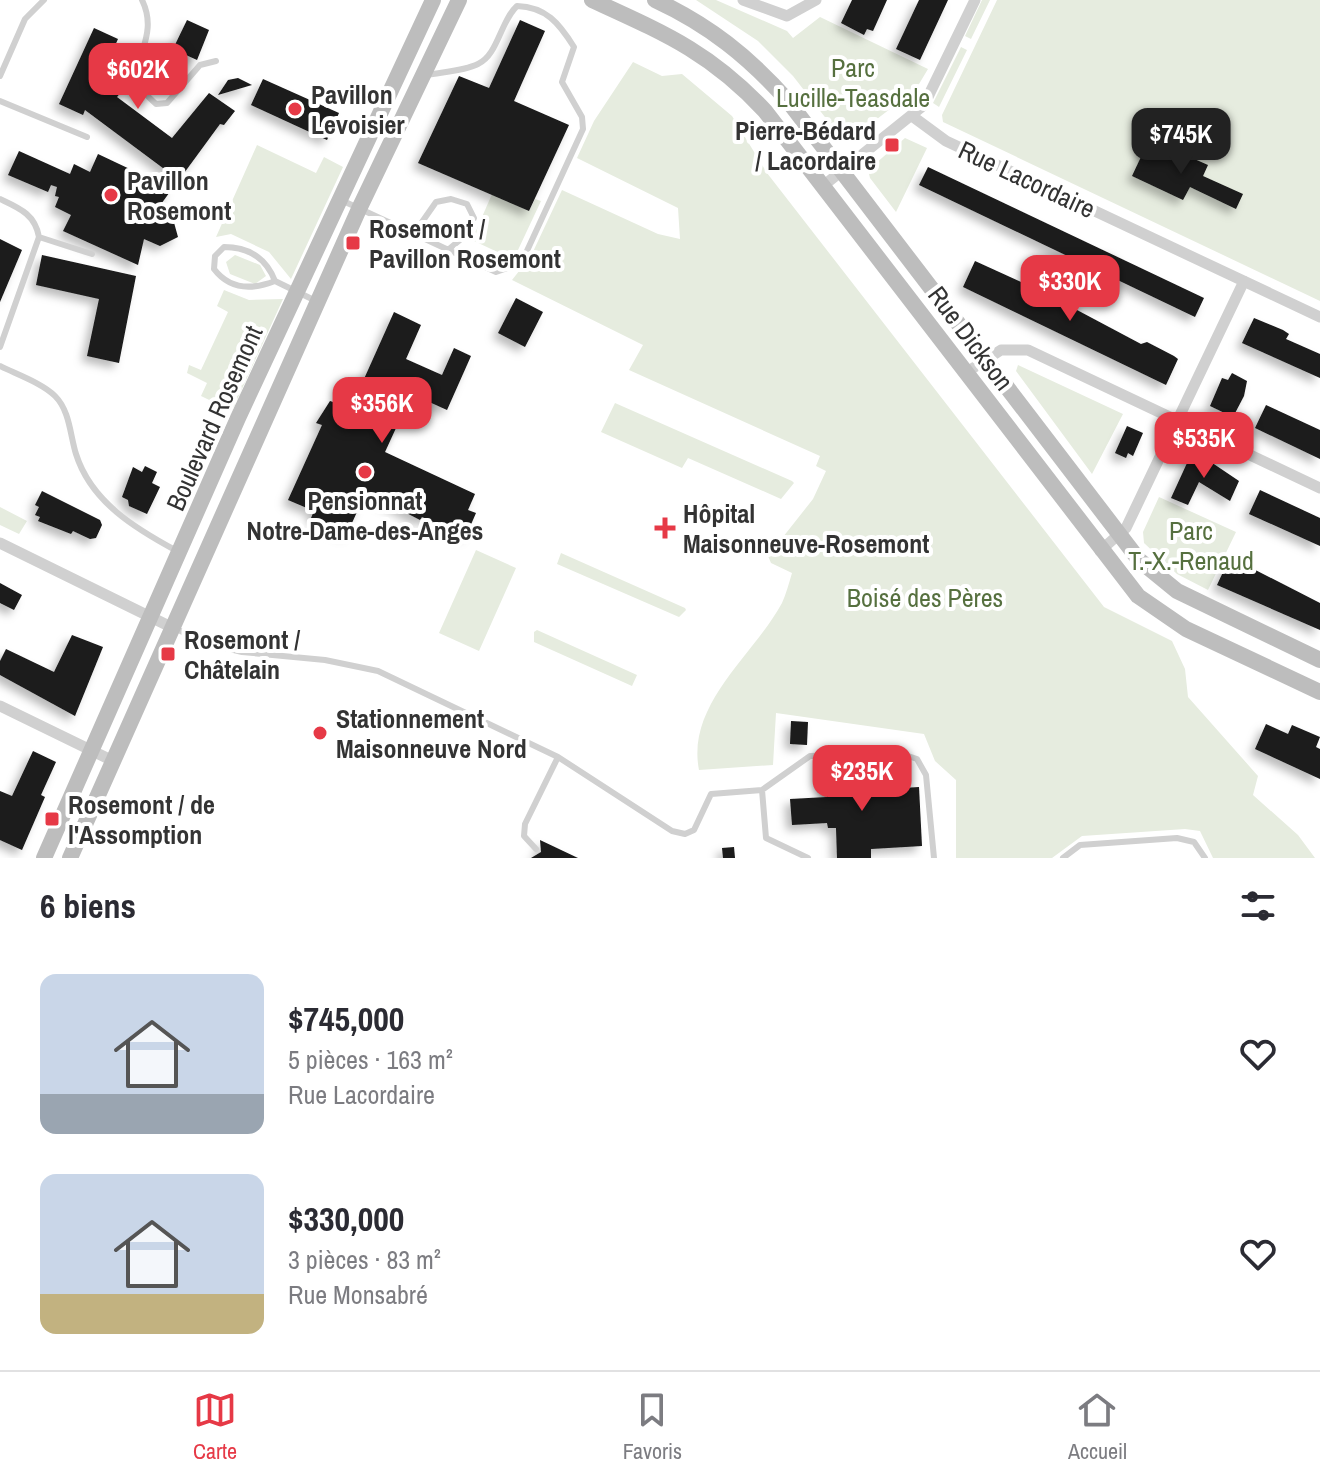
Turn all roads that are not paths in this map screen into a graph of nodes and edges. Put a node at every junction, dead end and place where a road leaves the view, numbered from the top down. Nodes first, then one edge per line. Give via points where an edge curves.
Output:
1 (44, 0) edge
2 (142, 0) edge
3 (433, 0) edge
4 (459, 0) edge
5 (592, 0) edge
6 (655, 0) edge
7 (743, 0) edge
8 (816, 0) edge
9 (975, 0) edge
10 (142, 58) junction
11 (216, 61) dead end
12 (0, 76) edge
13 (424, 76) junction
14 (185, 82) junction
15 (0, 101) edge
16 (912, 116) junction
17 (87, 137) dead end
18 (843, 171) junction
19 (823, 186) junction
20 (0, 199) edge
21 (340, 199) junction
22 (359, 209) junction
23 (415, 232) junction
24 (39, 237) junction
25 (449, 249) junction
26 (92, 254) dead end
27 (275, 281) junction
28 (1244, 281) junction
29 (297, 293) junction
30 (318, 302) junction
31 (1320, 317) edge
32 (0, 347) edge
33 (986, 357) junction
34 (0, 366) edge
35 (967, 372) junction
36 (1177, 421) junction
37 (1320, 488) edge
38 (1120, 536) junction
39 (0, 543) edge
40 (1100, 551) junction
41 (181, 552) junction
42 (151, 617) junction
43 (171, 627) junction
44 (1320, 660) edge
45 (1320, 692) edge
46 (0, 706) edge
47 (92, 750) junction
48 (558, 757) junction
49 (111, 760) junction
50 (762, 790) junction
51 (536, 849) dead end
52 (44, 858) edge
53 (70, 858) edge
54 (808, 858) edge
55 (934, 858) edge
56 (1063, 858) edge
57 (1205, 858) edge

1 - 12 lane via 25,19
2 - 10 lane via 147,11
3 - 21 main road, Boulevard Rosemont
4 - 13 main road, Boulevard Rosemont
5 - 19 main road, Rue Dickson via 673,36 720,67 765,111
6 - 18 main road, Rue Dickson via 705,26 756,64
7 - 8 street via 787,16
9 - 16 street via 927,100
10 - 14 lane
10 - 14 lane via 136,71 141,91 156,104 167,103
11 - 14 lane via 200,65
13 - 22 main road, Boulevard Rosemont
13 - 25 lane via 476,66 487,58 506,17 517,6 533,7 557,21 574,47 562,82 583,129 526,253 513,266 496,272
15 - 17 lane
16 - 18 street
16 - 28 street, Rue Lacordaire via 946,141
18 - 19 street
18 - 33 main road, Rue Dickson
19 - 35 main road, Rue Dickson
20 - 24 lane via 27,212
21 - 22 lane
21 - 29 main road, Boulevard Rosemont
22 - 23 lane
22 - 30 main road, Boulevard Rosemont
23 - 25 lane
23 - 25 lane via 436,202 467,204 474,218 466,235
24 - 26 lane
24 - 32 lane
27 - 27 lane via 268,263 258,256 235,247 224,247 215,256 214,269 231,283 257,288
27 - 29 lane
28 - 31 street, Rue Lacordaire
28 - 36 street
29 - 30 lane
29 - 41 main road, Boulevard Rosemont
30 - 43 main road, Boulevard Rosemont
33 - 35 street
33 - 36 street via 1007,348 1028,350
33 - 38 main road, Rue Dickson
34 - 41 lane via 54,395 66,413 77,457 104,502 142,532
35 - 40 main road, Rue Dickson
36 - 37 street
36 - 38 street
38 - 40 street
38 - 44 main road, Rue Dickson via 1139,560 1177,591
39 - 42 street
40 - 45 main road, Rue Dickson via 1159,613
41 - 42 main road, Boulevard Rosemont
42 - 43 street
42 - 47 main road, Boulevard Rosemont
43 - 48 lane via 242,652 378,671
43 - 49 main road, Boulevard Rosemont
46 - 47 street
47 - 49 street
47 - 52 main road, Boulevard Rosemont
48 - 50 lane via 672,831 685,834 694,830 711,794
48 - 51 lane via 525,824 524,836
49 - 53 main road, Boulevard Rosemont
50 - 54 lane via 766,838
50 - 55 lane via 810,756 896,752 917,759 926,775
56 - 57 lane via 1080,845 1177,838 1194,842

